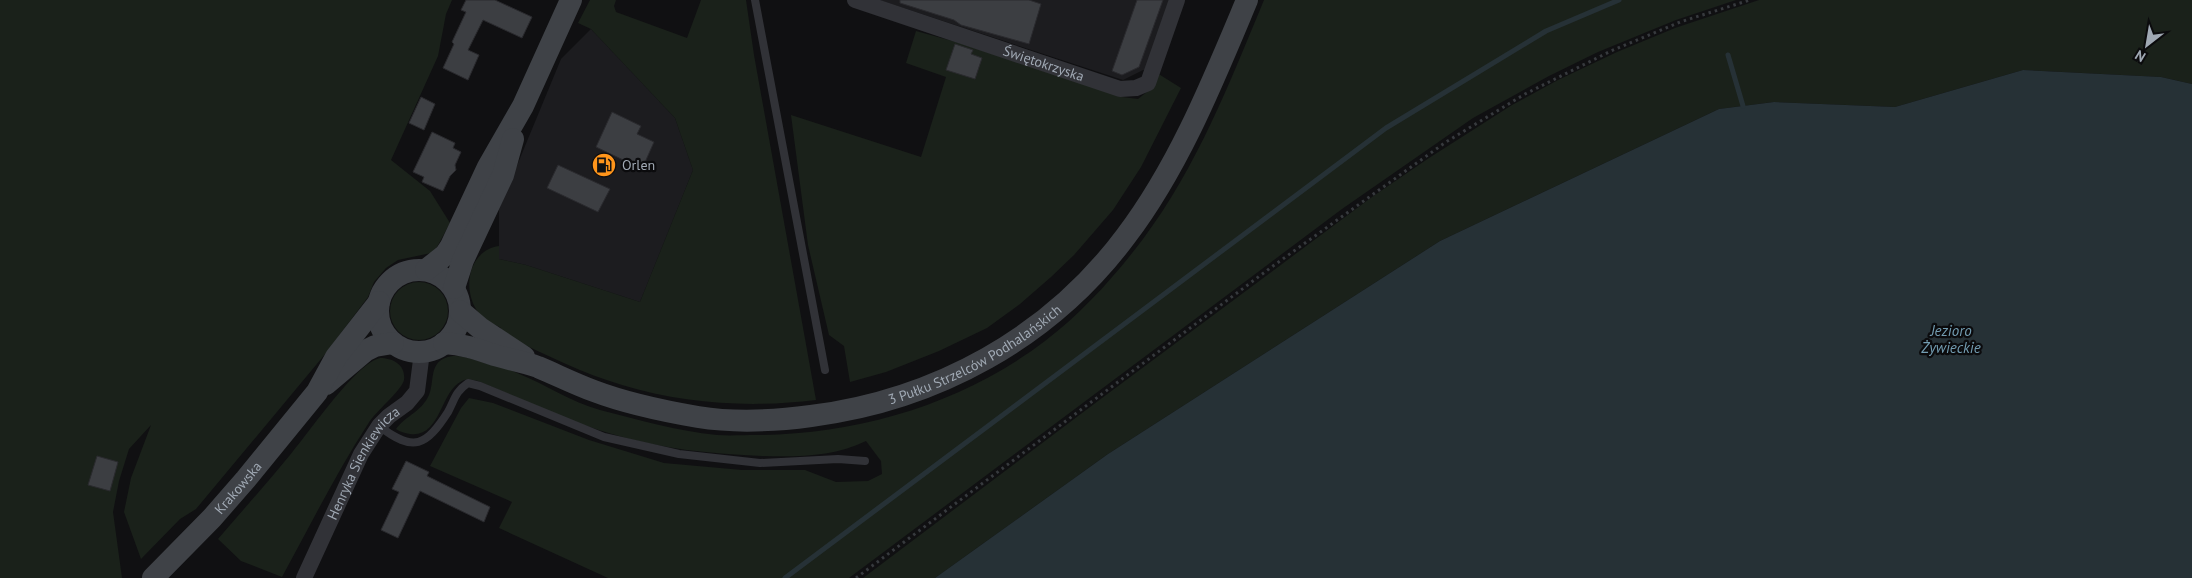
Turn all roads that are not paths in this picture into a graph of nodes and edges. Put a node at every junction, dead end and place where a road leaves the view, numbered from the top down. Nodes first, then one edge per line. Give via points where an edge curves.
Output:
1 (571, 0) edge
2 (755, 0) edge
3 (855, 0) edge
4 (1177, 0) edge
5 (1247, 0) edge
6 (523, 106) junction
7 (426, 270) junction
8 (454, 288) junction
9 (379, 302) junction
10 (460, 311) junction
11 (393, 343) junction
12 (444, 344) junction
13 (422, 352) junction
14 (537, 367) junction
15 (825, 370) dead end
16 (317, 392) junction
17 (379, 426) junction
18 (865, 461) dead end
19 (153, 578) edge
20 (304, 578) edge

1 - 6 main road
2 - 15 lane
3 - 4 street, Świętokrzyska via 1060,63 1120,89 1136,88 1148,82
5 - 14 main road, 3 Pułku Strzelców Podhalańskich via 1187,135 1127,235 1098,270 1058,309 968,369 916,392 851,411 757,420 702,418 647,408 596,392
6 - 7 main road via 488,167 451,246
6 - 8 main road via 503,175 463,260
7 - 8 main road via 439,275
7 - 9 main road via 412,270 399,275 388,283
8 - 10 main road
9 - 11 main road via 380,324
9 - 16 main road, Krakowska via 336,357
10 - 12 main road via 456,329
10 - 14 main road
11 - 13 main road
11 - 16 main road, Krakowska via 365,351
12 - 13 main road
12 - 14 main road via 468,346
13 - 17 street, Henryka Sienkiewicza via 414,396
16 - 19 main road, Krakowska via 218,512
17 - 18 lane via 399,439 416,443 429,438 458,390 468,383 604,437 679,454 760,463 838,459
17 - 20 street, Henryka Sienkiewicza via 361,454

